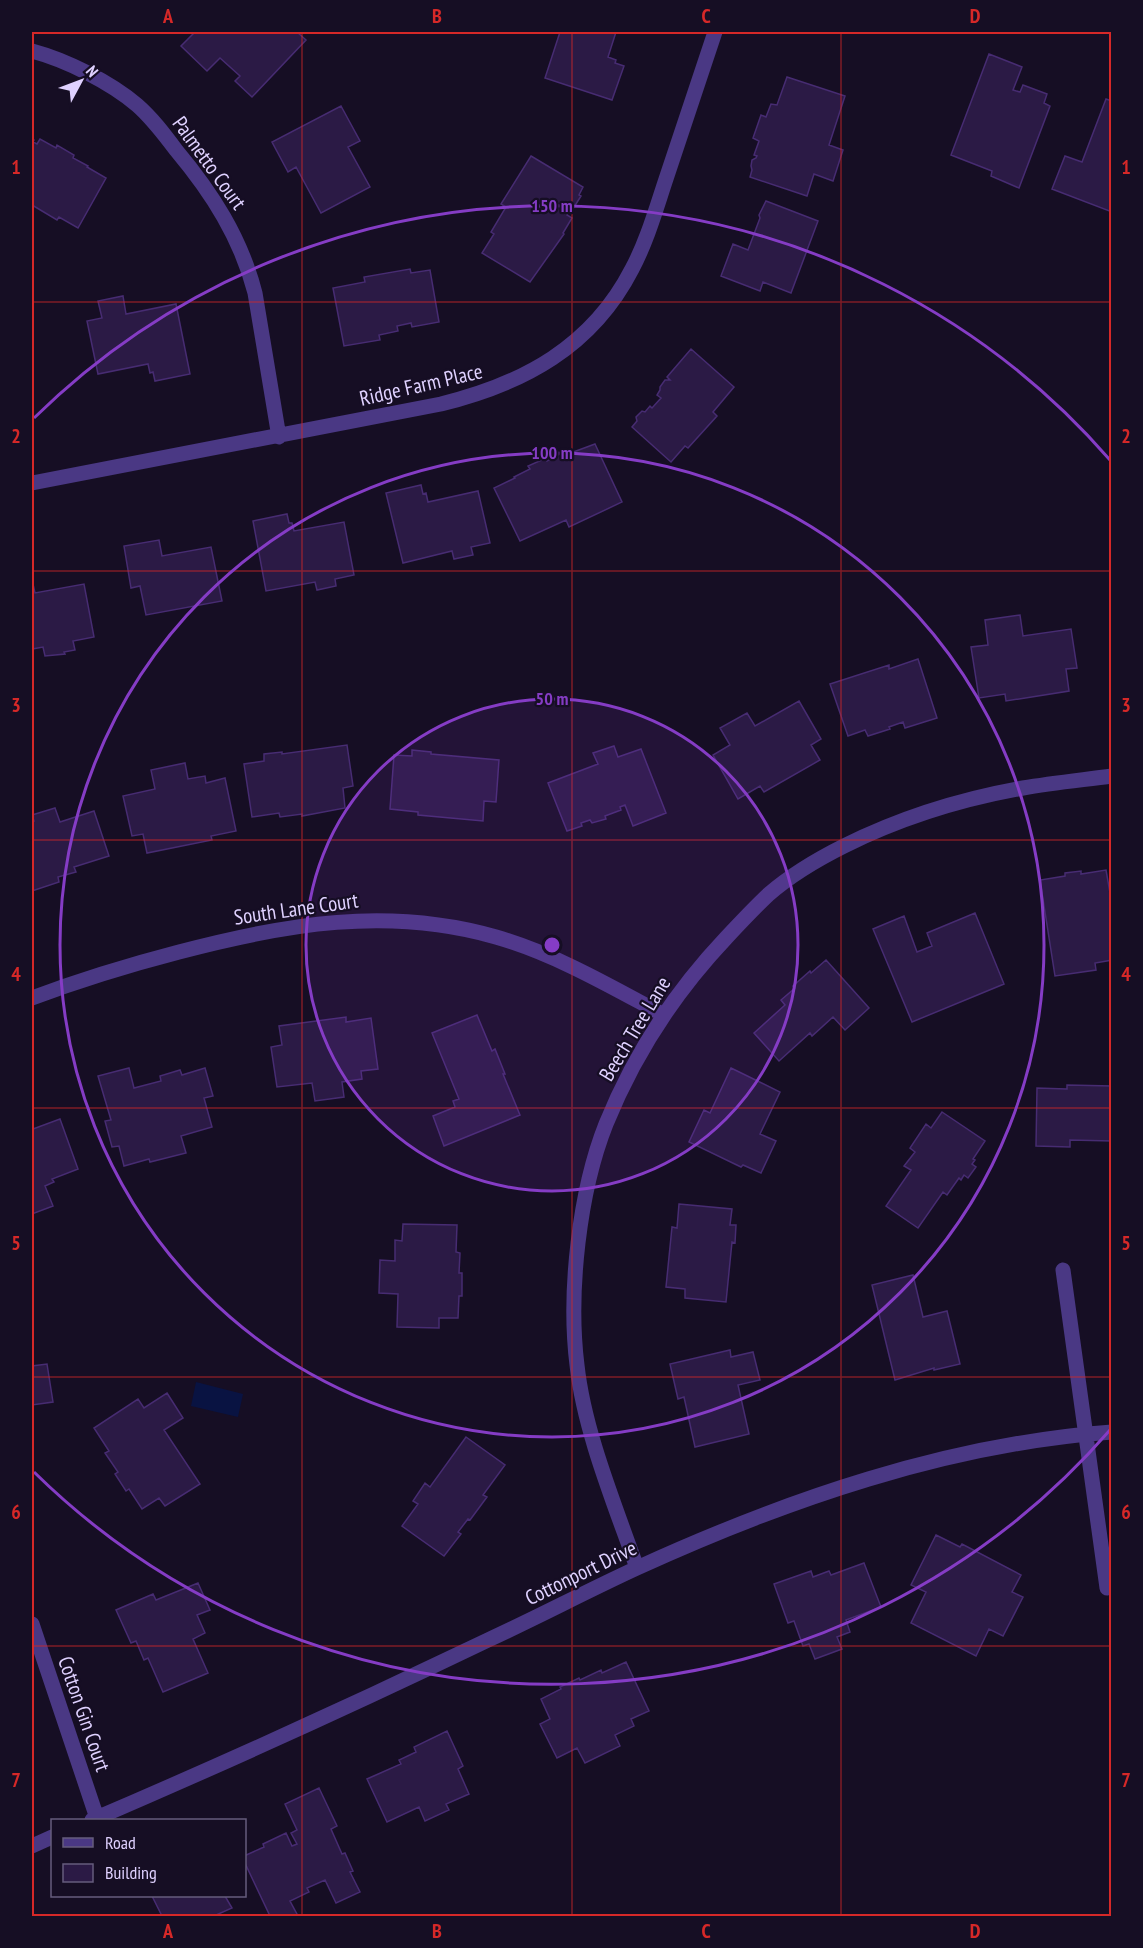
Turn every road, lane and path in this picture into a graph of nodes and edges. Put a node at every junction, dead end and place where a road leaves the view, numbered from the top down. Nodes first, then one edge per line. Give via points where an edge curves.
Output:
1 (715, 32) edge
2 (32, 51) edge
3 (279, 437) junction
4 (32, 483) edge
5 (1112, 776) edge
6 (32, 998) edge
7 (664, 1015) junction
8 (1063, 1270) dead end
9 (1112, 1432) edge
10 (1086, 1434) junction
11 (637, 1568) junction
12 (1107, 1588) dead end
13 (32, 1624) edge
14 (94, 1819) edge
15 (51, 1837) edge
16 (32, 1846) edge

1 - 3 street, Ridge Farm Place via 637,260 622,287 580,338 526,375 477,396
2 - 3 street, Palmetto Court via 85,73 136,104 203,183 227,221 250,276
3 - 4 street, Ridge Farm Place
5 - 7 street, Beech Tree Lane via 975,798 926,812 843,846 769,894 689,980
6 - 7 street, South Lane Court via 152,959 273,930 320,923 408,920 463,928 522,945
7 - 11 street, Beech Tree Lane via 606,1125 590,1175 574,1291 573,1324 584,1402
8 - 10 street
9 - 10 street, Cottonport Drive
10 - 11 street, Cottonport Drive via 1001,1446 837,1490 756,1518
10 - 12 street
11 - 14 street, Cottonport Drive via 466,1651
13 - 14 street, Cotton Gin Court
15 - 16 street

